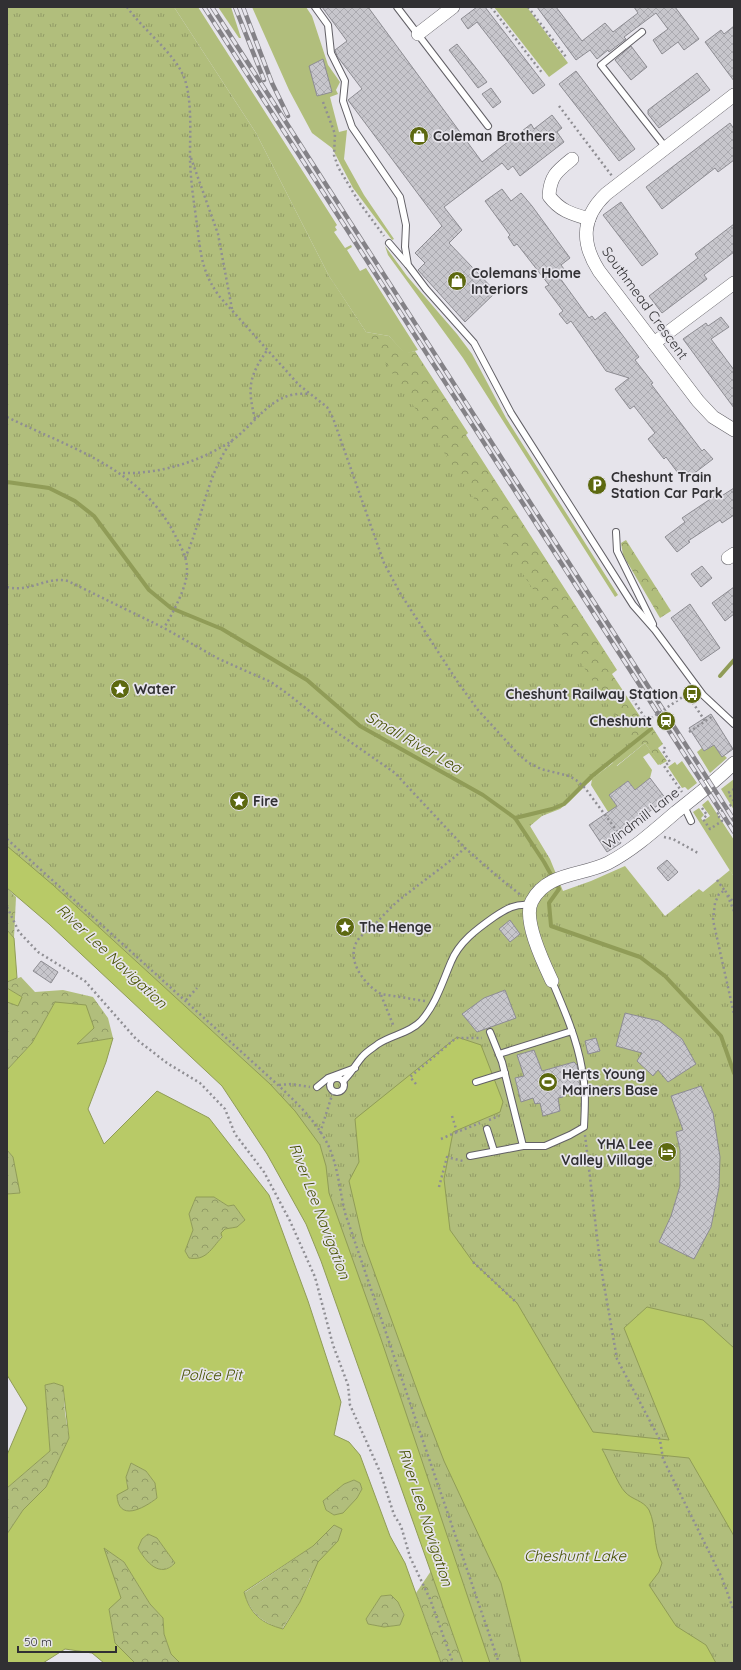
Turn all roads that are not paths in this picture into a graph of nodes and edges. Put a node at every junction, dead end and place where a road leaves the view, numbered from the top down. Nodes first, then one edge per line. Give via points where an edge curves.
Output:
1 (315, 7) edge
2 (397, 7) edge
3 (453, 7) edge
4 (642, 32) dead end
5 (418, 34) junction
6 (734, 94) edge
7 (488, 126) dead end
8 (666, 148) junction
9 (572, 159) dead end
10 (589, 219) junction
11 (389, 243) road end
12 (408, 265) junction
13 (734, 283) edge
14 (654, 343) junction
15 (734, 430) edge
16 (616, 532) dead end
17 (655, 630) junction
18 (734, 724) edge
19 (734, 763) edge
20 (684, 801) junction
21 (691, 821) dead end
22 (531, 903) junction
23 (552, 981) joint
24 (572, 1031) junction
25 (492, 1035) road end
26 (499, 1054) junction
27 (355, 1068) junction
28 (505, 1073) junction
29 (343, 1081) junction
30 (476, 1082) dead end
31 (317, 1087) road end
32 (487, 1129) dead end
33 (523, 1146) junction
34 (494, 1151) junction
35 (470, 1156) dead end

1 - 12 lane via 328,25 331,53 345,82 343,101 352,127 400,197 406,225 405,247
2 - 5 lane
3 - 5 street
4 - 8 lane via 601,65
5 - 7 lane
6 - 8 street, Southmead Crescent
8 - 10 street, Southmead Crescent via 599,200
9 - 10 street via 555,173 549,196 567,213
10 - 14 street, Southmead Crescent via 586,243 592,259
11 - 12 lane
12 - 17 lane via 474,343 519,427 633,605
13 - 14 street
14 - 15 street, Southmead Crescent via 713,418
16 - 17 lane via 617,551
17 - 18 lane via 703,695
19 - 20 street, Windmill Lane via 712,784
20 - 21 lane
20 - 22 street, Windmill Lane via 630,849 596,868 563,876 548,883
22 - 23 street via 529,913 533,935
22 - 27 lane via 520,903 502,911 468,936 451,962 444,984 420,1022 380,1042 362,1057
23 - 24 lane
24 - 26 lane
24 - 33 lane via 582,1068 585,1095 584,1127 545,1146
25 - 26 lane
26 - 28 lane
27 - 29 lane
27 - 31 lane via 328,1078
28 - 30 lane
28 - 33 lane
29 - 29 lane via 343,1089 333,1092 329,1086 331,1080 339,1078
32 - 34 lane
33 - 34 lane
34 - 35 lane

